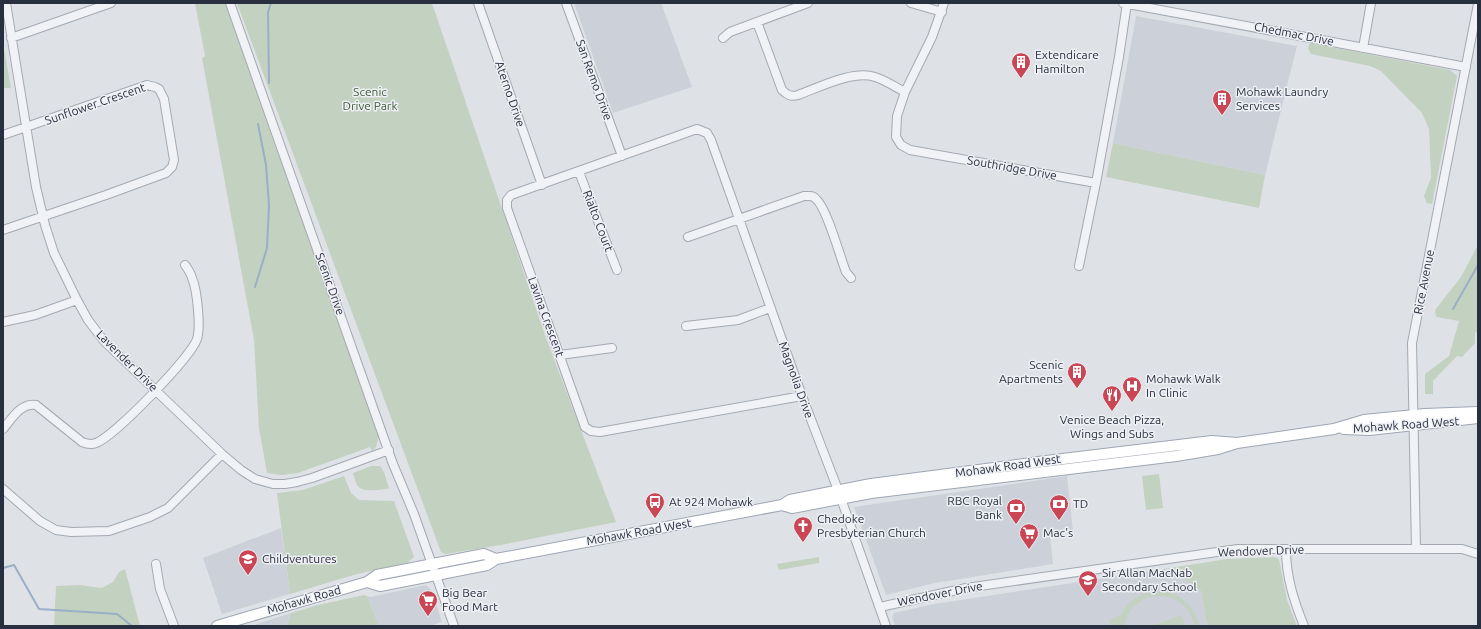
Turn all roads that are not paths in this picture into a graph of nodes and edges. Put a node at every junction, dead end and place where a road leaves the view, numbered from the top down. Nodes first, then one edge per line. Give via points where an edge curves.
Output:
1 (6, 3) edge
2 (112, 3) edge
3 (230, 3) edge
4 (478, 3) edge
5 (566, 3) edge
6 (808, 3) edge
7 (911, 3) edge
8 (944, 3) edge
9 (1125, 3) edge
10 (1371, 3) edge
11 (1478, 4) edge
12 (942, 12) junction
13 (1477, 18) edge
14 (757, 22) junction
15 (11, 38) junction
16 (723, 38) dead end
17 (1363, 48) junction
18 (1466, 67) junction
19 (905, 92) junction
20 (26, 128) junction
21 (707, 133) joint
22 (3, 135) edge
23 (622, 156) junction
24 (579, 172) junction
25 (1096, 183) junction
26 (542, 185) junction
27 (42, 217) junction
28 (738, 219) junction
29 (3, 230) edge
30 (688, 237) dead end
31 (185, 265) dead end
32 (1079, 266) dead end
33 (617, 270) dead end
34 (851, 278) dead end
35 (77, 300) junction
36 (770, 308) junction
37 (3, 322) edge
38 (686, 326) dead end
39 (612, 348) dead end
40 (560, 355) junction
41 (155, 390) junction
42 (802, 396) junction
43 (1478, 412) edge
44 (1414, 415) junction
45 (1478, 418) edge
46 (1414, 426) junction
47 (3, 429) edge
48 (1334, 429) junction
49 (1237, 443) junction
50 (389, 450) junction
51 (222, 454) junction
52 (1046, 461) junction
53 (1033, 474) junction
54 (3, 489) edge
55 (840, 495) junction
56 (1286, 549) junction
57 (1416, 549) junction
58 (1478, 554) edge
59 (496, 559) junction
60 (156, 564) dead end
61 (433, 564) junction
62 (437, 575) junction
63 (367, 582) junction
64 (880, 606) junction
65 (174, 626) edge
66 (217, 626) edge
67 (454, 626) edge
68 (886, 626) edge
69 (1304, 626) edge

1 - 15 street, Lavender Drive
2 - 15 street
3 - 50 street, Scenic Drive
4 - 26 street, Aterno Drive
5 - 23 street, San Remo Drive
6 - 14 street
7 - 12 street
8 - 12 street, Southridge Drive
9 - 17 street, Chedmac Drive
9 - 25 street
10 - 17 street
11 - 13 street, Rice Avenue
12 - 19 street, Southridge Drive
13 - 18 street, Rice Avenue
14 - 16 street via 730,32
14 - 19 street via 782,90 786,94 798,95 854,75 876,77
15 - 20 street, Lavender Drive
17 - 18 street, Chedmac Drive
18 - 44 street, Rice Avenue via 1412,342
19 - 25 street, Southridge Drive via 897,116 896,137 900,145 910,150
20 - 22 street, Sunflower Crescent
20 - 27 street, Lavender Drive
20 - 27 street, Sunflower Crescent via 147,86 159,89 164,99 174,160 170,170
21 - 23 street, Lavina Crescent via 697,129
21 - 28 street, Magnolia Drive
23 - 24 street, Lavina Crescent
24 - 26 street, Lavina Crescent
24 - 33 street, Rialto Court
25 - 32 street
26 - 40 street, Lavina Crescent via 511,195 506,208
27 - 29 street, Sunflower Crescent
27 - 35 street, Lavender Drive via 52,248
28 - 30 street
28 - 34 street via 804,196 813,196 825,211 846,272
28 - 36 street, Magnolia Drive
31 - 41 street via 193,279 199,333 190,353
35 - 37 street via 35,315
35 - 41 street, Lavender Drive via 101,337
36 - 38 street via 738,320
36 - 42 street, Magnolia Drive
39 - 40 street
40 - 42 street, Lavina Crescent via 585,427 591,431 600,432
41 - 47 street via 123,424 93,444 82,442 36,405 31,404 22,408
41 - 51 street, Lavender Drive
42 - 55 street, Magnolia Drive
43 - 44 main road, Mohawk Road West
44 - 46 street, Rice Avenue
44 - 48 main road, Mohawk Road West via 1364,420
45 - 46 main road, Mohawk Road West
46 - 48 main road, Mohawk Road West via 1369,430
46 - 57 street, Rice Avenue
48 - 49 main road, Mohawk Road West
49 - 52 main road, Mohawk Road West via 1212,441
49 - 53 main road, Mohawk Road West via 1176,456
50 - 51 street, Lavender Drive via 312,478 285,484 273,484 255,478
50 - 61 street, Scenic Drive
51 - 54 street via 168,508 150,518 110,531 56,530 40,521
52 - 53 main road
52 - 55 main road, Mohawk Road West via 871,484
53 - 55 main road, Mohawk Road West
55 - 59 main road, Mohawk Road West via 792,508 782,505
55 - 64 street, Magnolia Drive
56 - 57 street, Wendover Drive
56 - 64 street, Wendover Drive via 1238,550 1195,555 966,588
56 - 69 street via 1288,580
57 - 58 street, Wendover Drive via 1462,549
59 - 61 main road, Mohawk Road West via 484,554
59 - 62 main road, Mohawk Road West via 487,565
60 - 65 street via 160,589
61 - 62 street, Scenic Drive
61 - 63 main road, Mohawk Road via 377,575
62 - 63 main road, Mohawk Road via 380,586
62 - 67 street, Scenic Drive
63 - 66 main road, Mohawk Road
64 - 68 street, Magnolia Drive

